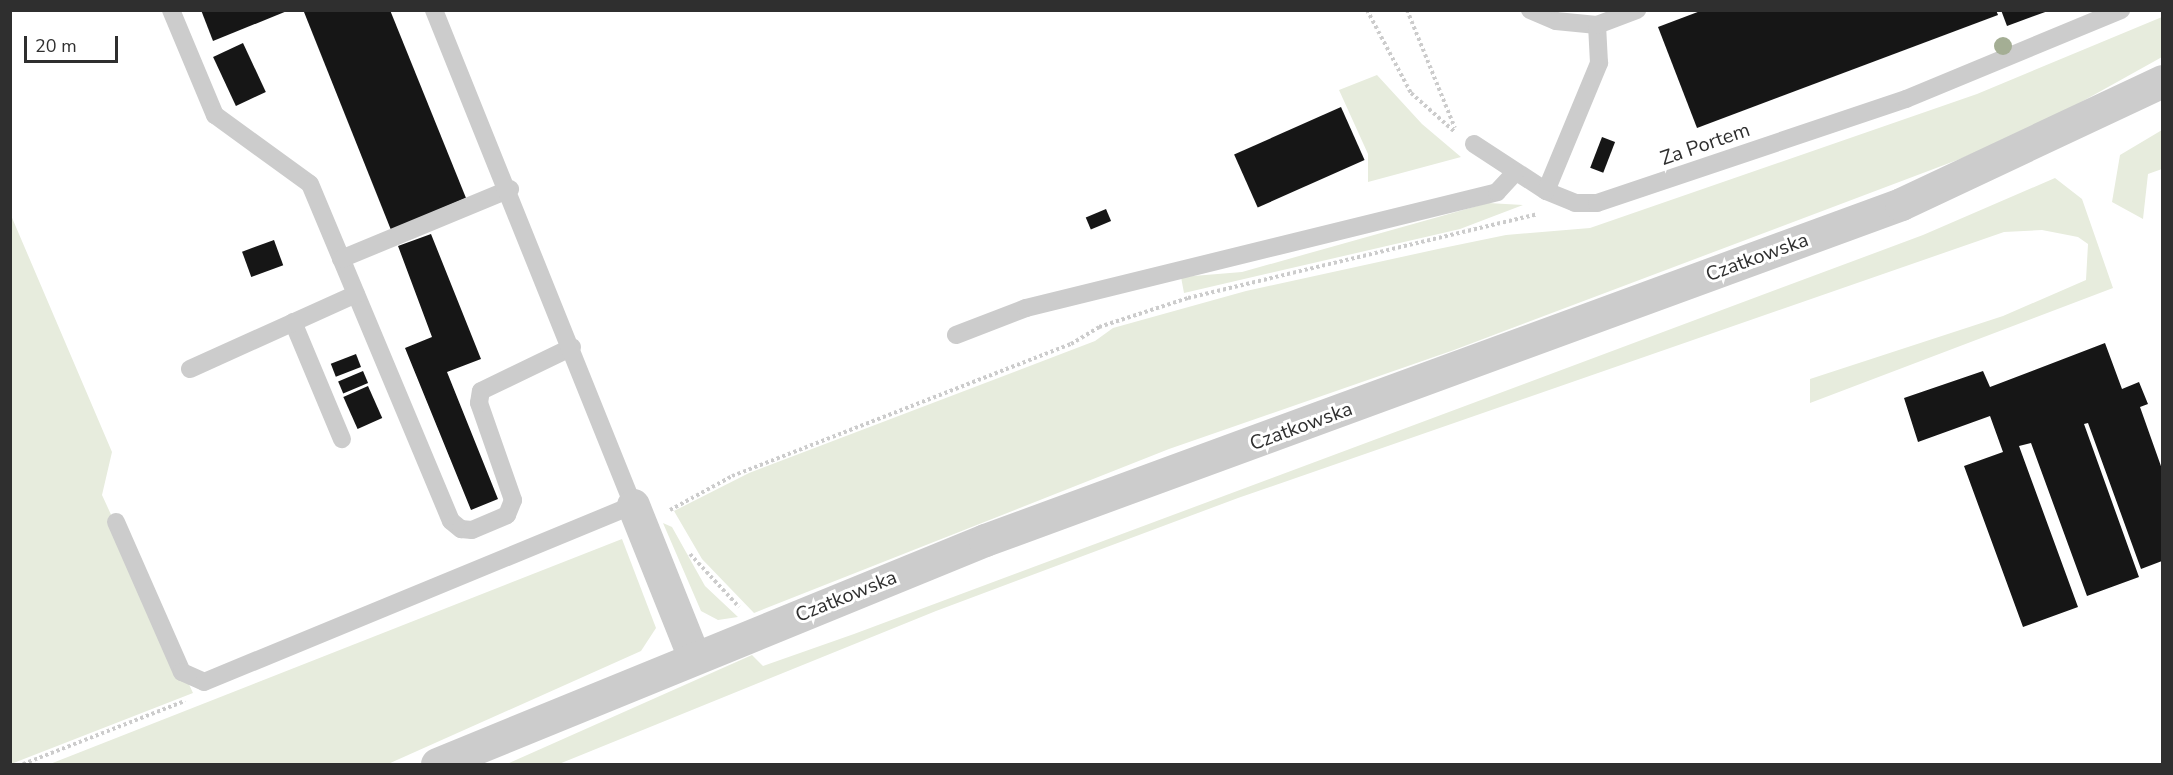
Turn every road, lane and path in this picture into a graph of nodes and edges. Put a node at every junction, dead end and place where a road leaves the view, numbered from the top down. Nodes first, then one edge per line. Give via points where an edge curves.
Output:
1 (171, 10) edge
2 (434, 10) edge
3 (1367, 10) edge
4 (1407, 10) edge
5 (1530, 10) edge
6 (1637, 10) edge
7 (2121, 10) edge
8 (1570, 17) edge
9 (1597, 25) junction
10 (2163, 81) edge
11 (1457, 134) junction
12 (1474, 144) joint
13 (1515, 174) junction
14 (510, 189) junction
15 (1546, 191) junction
16 (341, 259) junction
17 (356, 294) junction
18 (293, 322) junction
19 (956, 335) dead end
20 (572, 347) junction
21 (190, 369) dead end
22 (342, 439) dead end
23 (633, 504) junction
24 (673, 518) dead end
25 (116, 522) dead end
26 (686, 544) dead end
27 (752, 633) junction
28 (693, 655) junction
29 (436, 765) edge

1 - 16 lane via 215,116 310,184
2 - 14 lane
3 - 11 path via 1411,93
4 - 11 path
5 - 8 lane
6 - 9 lane
7 - 15 lane, Za Portem via 1906,99 1608,201 1575,203
8 - 9 lane
9 - 15 lane via 1599,63
10 - 27 street, Czatkowska via 1901,204 985,540
11 - 12 path
12 - 13 lane, Za Portem
13 - 15 lane, Za Portem
13 - 19 lane via 1497,192 1026,308
14 - 16 lane
14 - 20 lane
15 - 24 path via 1535,219 1188,298 1099,327 1071,344 732,476 667,512
16 - 17 lane
17 - 18 lane
17 - 20 lane via 451,521 461,529 472,530 507,515 513,500 479,403 481,390
18 - 21 lane
18 - 22 lane
20 - 23 lane
23 - 25 lane via 204,682 182,672
23 - 28 street
26 - 27 path via 708,579 738,603
27 - 28 street, Czatkowska
28 - 29 street, Czatkowska

